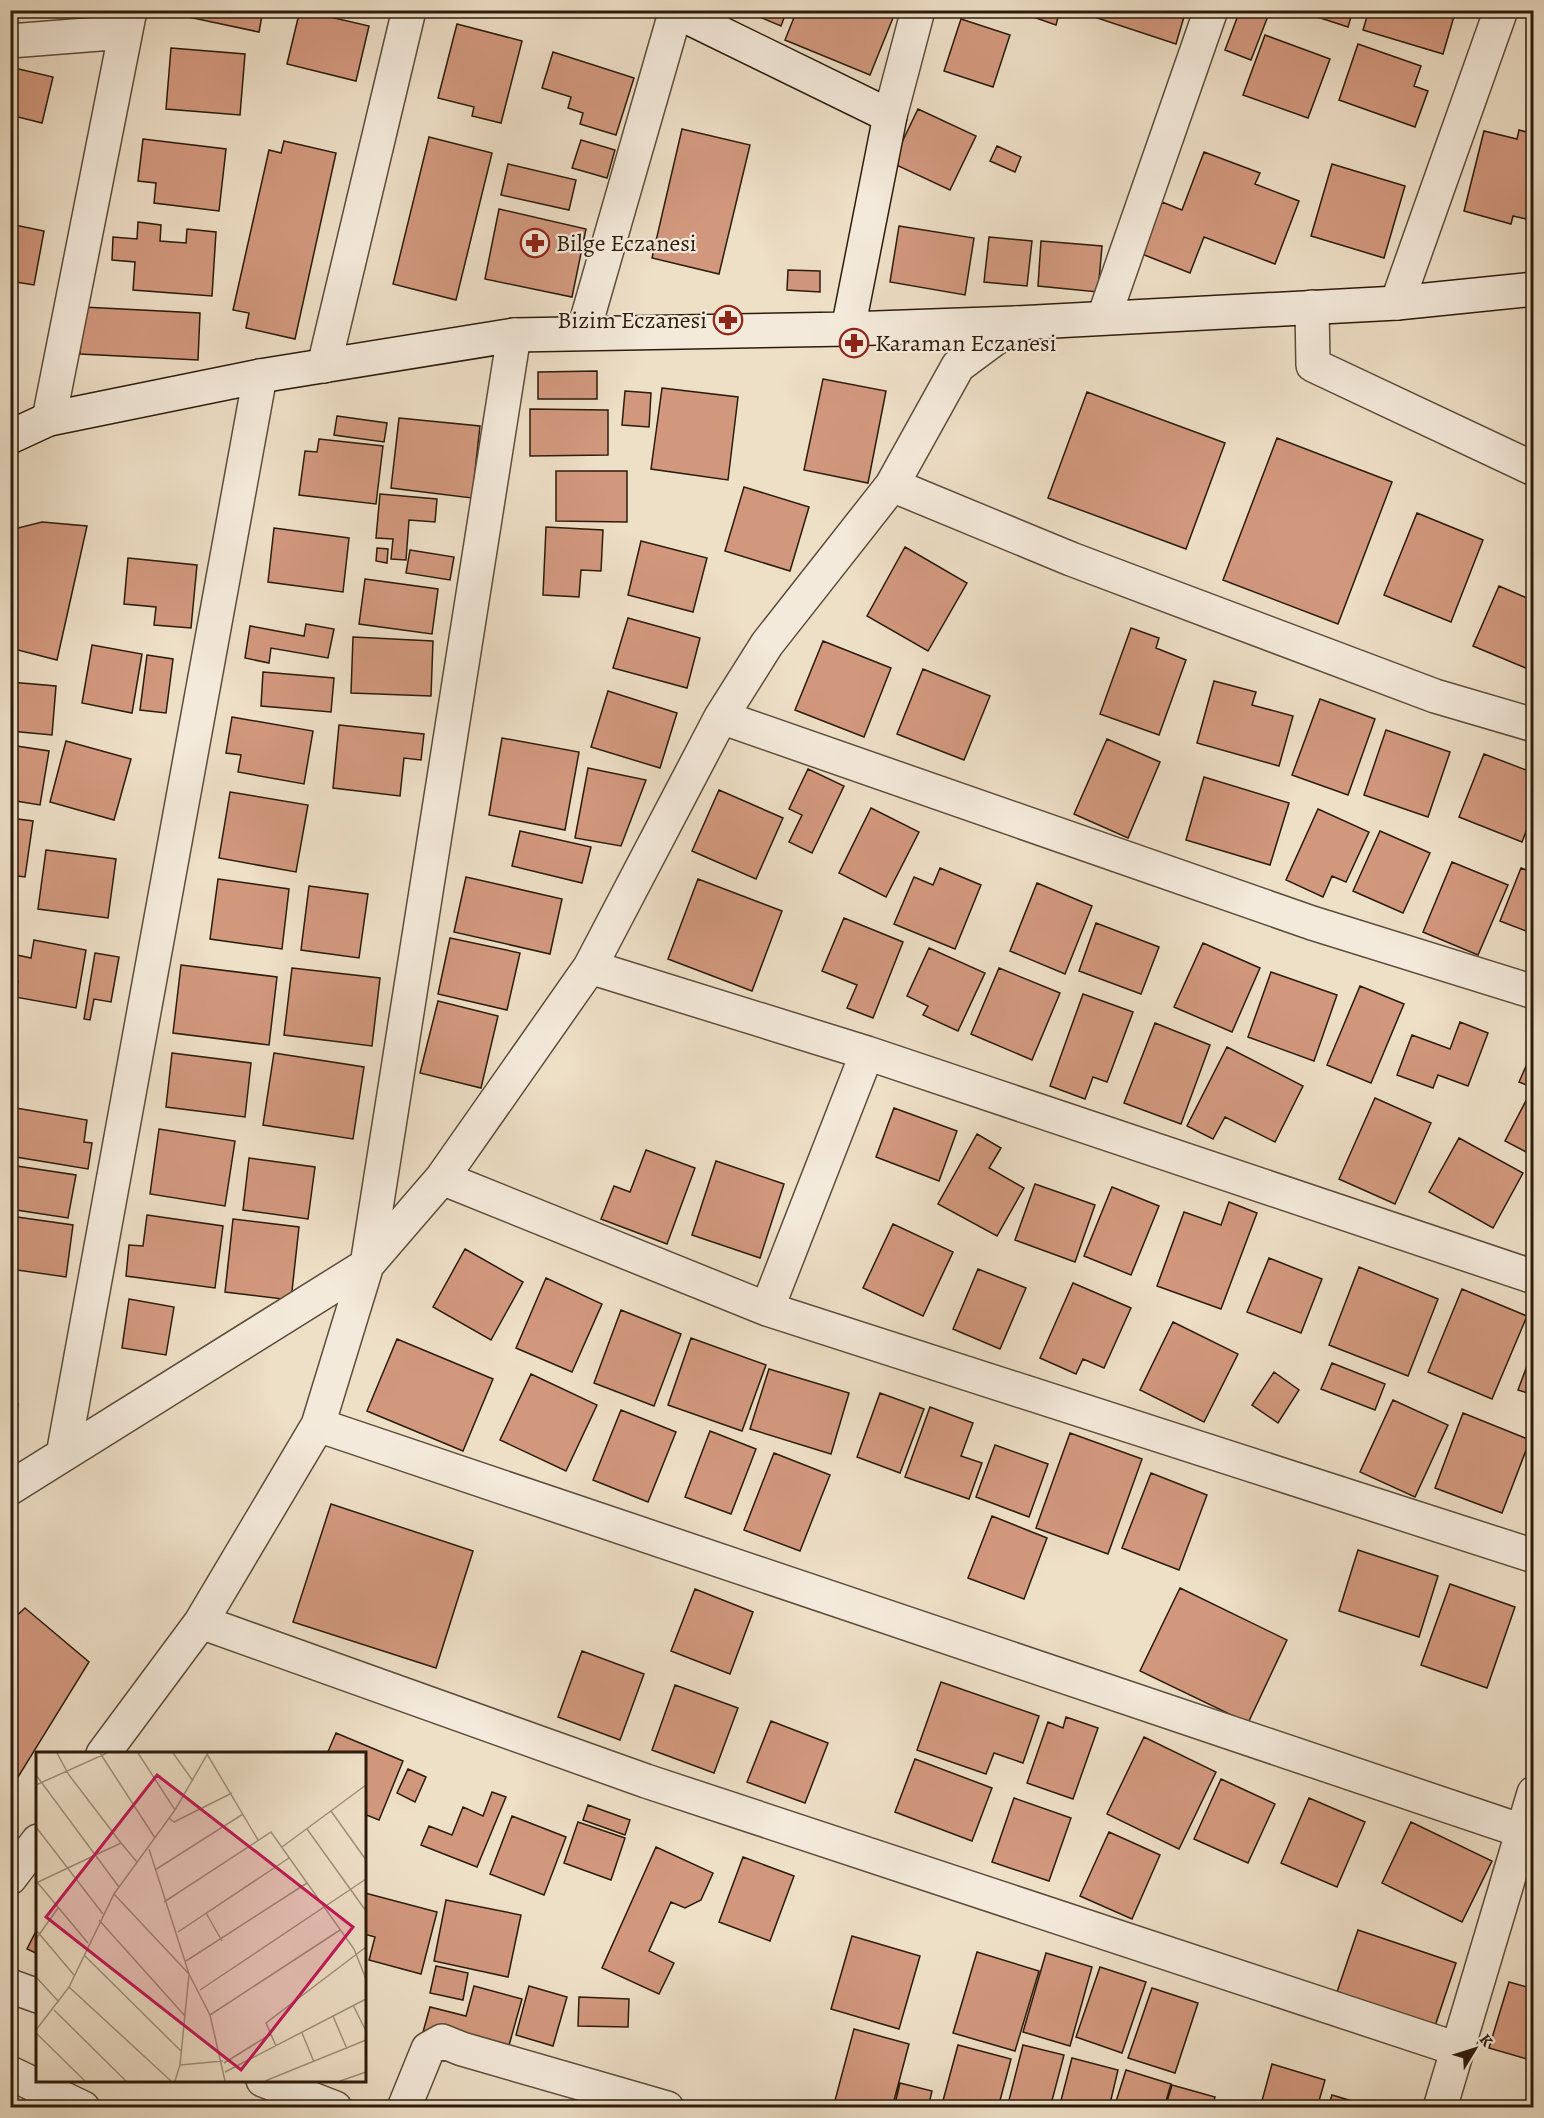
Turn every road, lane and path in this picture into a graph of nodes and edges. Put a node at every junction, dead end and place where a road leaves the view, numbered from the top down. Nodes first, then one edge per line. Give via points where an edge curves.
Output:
1 (409, 10) edge
2 (918, 10) edge
3 (1211, 10) edge
4 (1501, 10) edge
5 (675, 11) edge
6 (128, 21) edge
7 (10, 41) edge
8 (890, 116) junction
9 (1533, 289) edge
10 (1397, 303) junction
11 (1312, 307) junction
12 (1104, 317) junction
13 (1016, 323) junction
14 (848, 329) junction
15 (583, 333) junction
16 (514, 335) junction
17 (324, 366) junction
18 (260, 376) junction
19 (49, 419) junction
20 (10, 437) edge
21 (1533, 469) edge
22 (892, 485) junction
23 (721, 717) junction
24 (1533, 725) edge
25 (590, 967) junction
26 (1533, 992) edge
27 (867, 1053) junction
28 (442, 1178) junction
29 (367, 1265) junction
30 (1533, 1277) edge
31 (767, 1309) junction
32 (318, 1425) junction
33 (63, 1455) junction
34 (10, 1488) edge
35 (1533, 1556) edge
36 (201, 1622) junction
37 (104, 1752) edge
38 (1533, 1793) edge
39 (1527, 1833) edge
40 (36, 1844) edge
41 (10, 1878) edge
42 (10, 1986) edge
43 (36, 1995) edge
44 (1457, 2049) junction
45 (10, 2073) edge
46 (268, 2082) edge
47 (83, 2108) edge
48 (335, 2108) edge
49 (404, 2108) edge
50 (667, 2108) edge
51 (1440, 2108) edge

1 - 17 street
2 - 8 street
3 - 12 street
4 - 10 street
5 - 8 street
5 - 15 street
6 - 7 street
6 - 19 street
8 - 14 street
9 - 10 street
10 - 11 street
11 - 12 street
11 - 21 street via 1313,364
12 - 13 street
13 - 14 street
13 - 22 street via 958,366
14 - 15 street
15 - 16 street
16 - 17 street
16 - 29 street
17 - 18 street
18 - 19 street
18 - 33 street
19 - 20 street
22 - 23 street via 767,644
22 - 24 street via 1071,559 1435,696
23 - 25 street
23 - 26 street via 1312,923
25 - 27 street
25 - 28 street
27 - 30 street
27 - 31 street
28 - 29 street
28 - 31 street
29 - 32 street
29 - 33 street
31 - 35 street
32 - 36 street
32 - 39 street
33 - 34 street
36 - 37 street
36 - 44 street via 646,1781
38 - 39 street
39 - 44 street
40 - 41 street
42 - 43 street
44 - 51 street
45 - 47 street
46 - 48 street
49 - 50 street via 428,2049 442,2041

